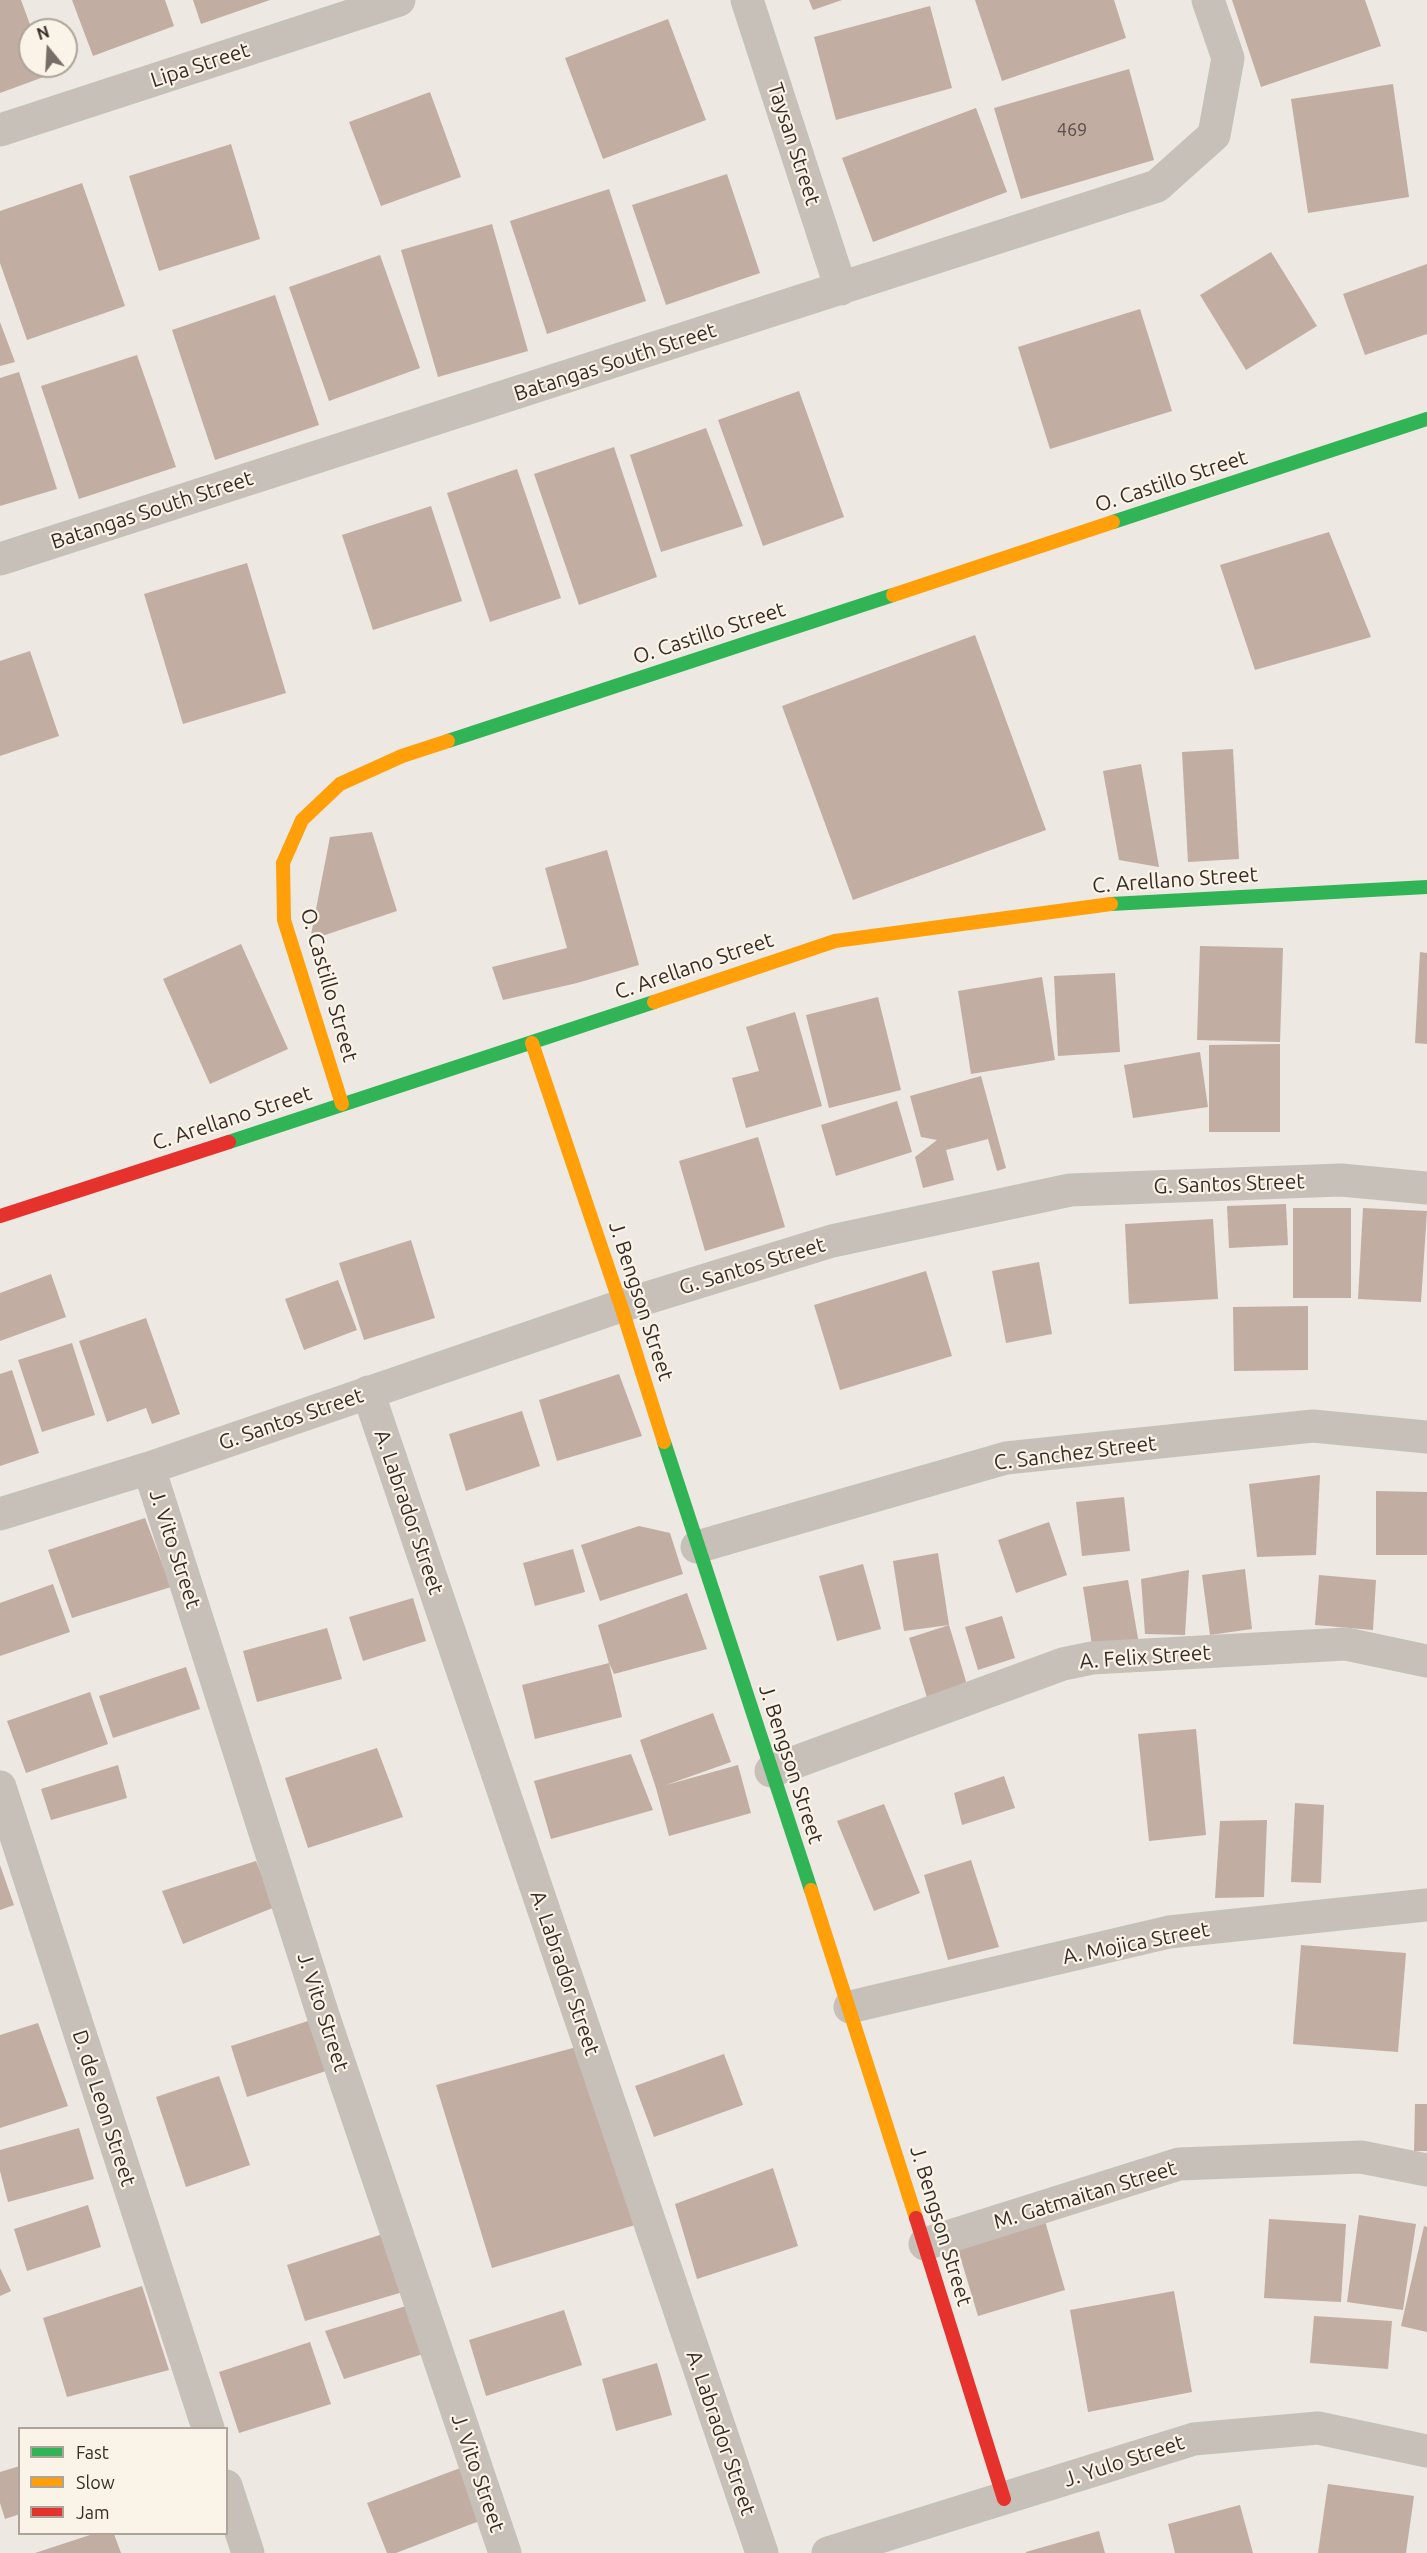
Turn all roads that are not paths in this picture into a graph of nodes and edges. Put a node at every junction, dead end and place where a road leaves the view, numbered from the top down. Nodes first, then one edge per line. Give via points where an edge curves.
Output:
1 (399, 0) edge
2 (747, 0) edge
3 (1208, 0) edge
4 (0, 130) edge
5 (841, 289) junction
6 (1427, 419) edge
7 (0, 559) edge
8 (1427, 887) edge
9 (532, 1043) junction
10 (342, 1104) junction
11 (1427, 1188) edge
12 (0, 1216) edge
13 (621, 1306) junction
14 (368, 1392) junction
15 (1427, 1437) edge
16 (149, 1468) junction
17 (0, 1514) edge
18 (697, 1547) junction
19 (1427, 1661) edge
20 (771, 1771) junction
21 (0, 1787) edge
22 (1427, 1905) edge
23 (850, 2007) junction
24 (1427, 2170) edge
25 (925, 2244) junction
26 (208, 2427) edge
27 (1427, 2451) edge
28 (228, 2492) edge
29 (1004, 2499) junction
30 (248, 2553) edge
31 (505, 2553) edge
32 (762, 2553) edge
33 (828, 2553) edge

1 - 4 street, Lipa Street
2 - 5 street, Taysan Street
3 - 5 street, Batangas South Street via 1228,57 1214,135 1157,186
5 - 7 street, Batangas South Street
6 - 10 street, O. Castillo Street via 402,756 340,784 302,820 283,863 284,920
8 - 9 street, C. Arellano Street via 1131,901 835,941
9 - 10 street, C. Arellano Street
9 - 13 street, J. Bengson Street
10 - 12 street, C. Arellano Street
11 - 13 street, G. Santos Street via 1341,1180 1070,1190 832,1241
13 - 14 street, G. Santos Street
13 - 18 street, J. Bengson Street
14 - 16 street, G. Santos Street
14 - 32 street, A. Labrador Street
15 - 18 street, C. Sanchez Street via 1313,1426 1006,1458
16 - 17 street, G. Santos Street
16 - 31 street, J. Vito Street via 323,2015
18 - 20 street, J. Bengson Street
19 - 20 street, A. Felix Street via 1346,1644 1092,1658 1063,1664
20 - 23 street, J. Bengson Street
21 - 26 street, D. de Leon Street
22 - 23 street, A. Mojica Street via 1169,1932
23 - 25 street, J. Bengson Street
24 - 25 street, M. Gatmaitan Street via 1361,2157 1179,2164
25 - 29 street, J. Bengson Street
27 - 29 street, J. Yulo Street via 1318,2428 1194,2439
28 - 30 street
29 - 33 street, J. Yulo Street

